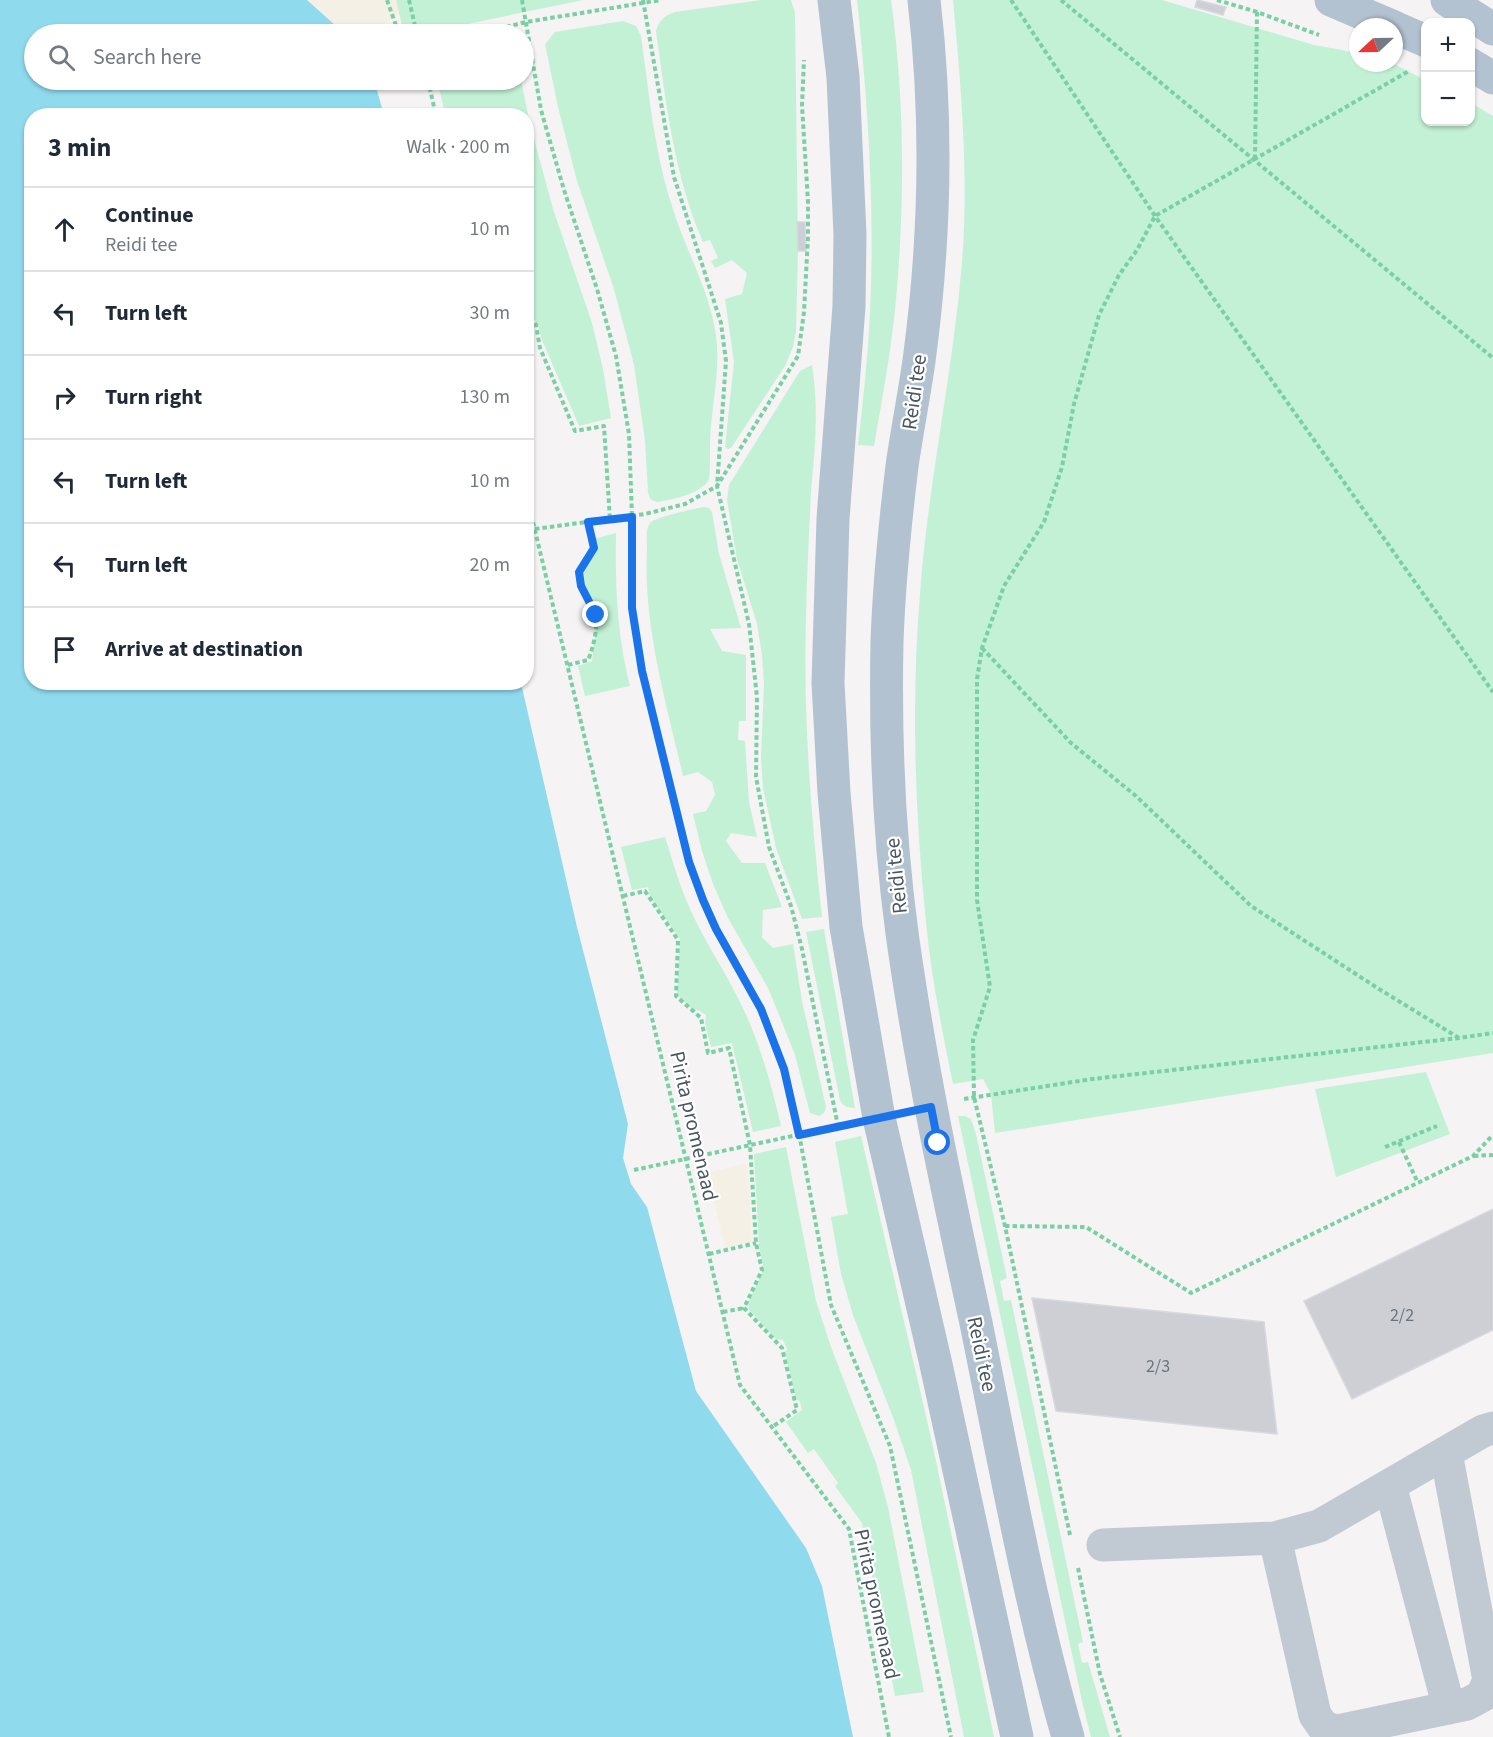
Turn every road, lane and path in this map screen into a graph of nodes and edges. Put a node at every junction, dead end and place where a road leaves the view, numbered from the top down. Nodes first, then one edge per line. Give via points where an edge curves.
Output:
1 (387, 0) edge
2 (409, 0) edge
3 (522, 0) edge
4 (661, 0) edge
5 (834, 0) edge
6 (924, 0) edge
7 (1011, 0) edge
8 (1061, 0) edge
9 (1216, 0) edge
10 (1331, 0) edge
11 (1447, 0) edge
12 (644, 1) edge
13 (1257, 12) junction
14 (1373, 18) edge
15 (526, 22) junction
16 (395, 24) edge
17 (415, 24) edge
18 (518, 24) edge
19 (1493, 29) edge
20 (1328, 36) dead end
21 (1403, 37) edge
22 (804, 53) dead end
23 (1419, 55) edge
24 (1475, 67) edge
25 (534, 69) edge
26 (1493, 78) edge
27 (430, 90) edge
28 (434, 108) edge
29 (1255, 160) junction
30 (1155, 216) junction
31 (534, 322) edge
32 (1493, 358) edge
33 (717, 486) junction
34 (632, 517) junction
35 (610, 520) junction
36 (588, 522) junction
37 (534, 525) edge
38 (535, 529) junction
39 (982, 648) junction
40 (568, 665) junction
41 (1493, 692) edge
42 (623, 896) junction
43 (1493, 1033) edge
44 (1459, 1038) junction
45 (975, 1097) junction
46 (931, 1107) junction
47 (879, 1118) junction
48 (838, 1126) junction
49 (1437, 1126) dead end
50 (799, 1135) junction
51 (1493, 1135) edge
52 (1399, 1142) junction
53 (750, 1145) junction
54 (1385, 1147) dead end
55 (1493, 1155) edge
56 (1473, 1156) junction
57 (686, 1159) junction
58 (634, 1170) dead end
59 (1418, 1183) junction
60 (1005, 1226) junction
61 (756, 1243) junction
62 (709, 1254) junction
63 (744, 1308) junction
64 (723, 1312) junction
65 (772, 1427) junction
66 (1493, 1428) edge
67 (1446, 1453) junction
68 (1390, 1485) junction
69 (1071, 1537) dead end
70 (1275, 1538) junction
71 (1089, 1553) joint
72 (1449, 1708) junction
73 (889, 1737) edge
74 (951, 1737) edge
75 (1017, 1737) edge
76 (1068, 1737) edge
77 (1120, 1737) edge

1 - 16 path
2 - 17 path
3 - 15 path
4 - 12 path
5 - 47 main road via 843,76 850,235 849,306 833,519 828,683 846,927
6 - 46 main road, Reidi tee via 933,133 932,208 919,360 902,467 894,553 888,641 888,738 902,931
7 - 30 path
8 - 29 path
9 - 13 path
10 - 14 main road
11 - 19 main road
12 - 15 path
12 - 33 path via 674,177 721,323 726,362
13 - 20 path
13 - 29 path
15 - 18 path
21 - 23 main road
22 - 33 path via 802,105 808,237 798,356
23 - 29 path
24 - 26 main road
25 - 34 path via 541,110 616,356 629,434
27 - 28 path
29 - 30 path
29 - 32 path
30 - 39 path via 1099,315 1074,404 1062,467 1044,522 1005,586
30 - 41 path
31 - 35 path via 540,348 575,431 604,426
33 - 34 path via 685,504
33 - 48 path via 749,624 757,697 756,777 769,847 802,949
34 - 35 path
34 - 50 path via 632,608 642,671 689,862 716,929 761,1009 784,1069
35 - 36 path
36 - 38 path
36 - 40 path via 594,548 579,572 581,586 596,615 593,648 588,660
37 - 38 path, Pirita promenaad
38 - 40 path, Pirita promenaad
39 - 44 path via 1071,743 1136,796 1251,906
39 - 45 path via 977,679 977,900 990,987 973,1040
40 - 42 path, Pirita promenaad
42 - 53 path via 645,891 678,940 676,996 701,1018 708,1053 729,1048
42 - 57 path, Pirita promenaad
43 - 44 path
44 - 45 path via 1092,1079
45 - 46 path
45 - 60 path
46 - 76 main road, Reidi tee via 1012,1496
47 - 48 path
47 - 75 main road
48 - 50 path
49 - 52 path
50 - 53 path
50 - 74 path via 831,1305 890,1446
51 - 56 path
52 - 54 path
52 - 59 path
53 - 57 path
53 - 61 path
55 - 56 path
56 - 59 path
57 - 58 path
57 - 62 path, Pirita promenaad
59 - 60 path via 1191,1293 1086,1227
60 - 69 path
61 - 62 path
61 - 63 path via 762,1270
62 - 64 path, Pirita promenaad
63 - 64 path
63 - 65 path via 782,1348 796,1410
64 - 65 path, Pirita promenaad via 740,1385
65 - 73 path, Pirita promenaad via 849,1529
66 - 67 lane
67 - 68 lane
67 - 72 lane via 1489,1680 1482,1696
68 - 70 lane via 1319,1526
68 - 72 lane
70 - 71 lane
70 - 72 lane via 1315,1715 1324,1728 1338,1731
71 - 77 path via 1100,1674

